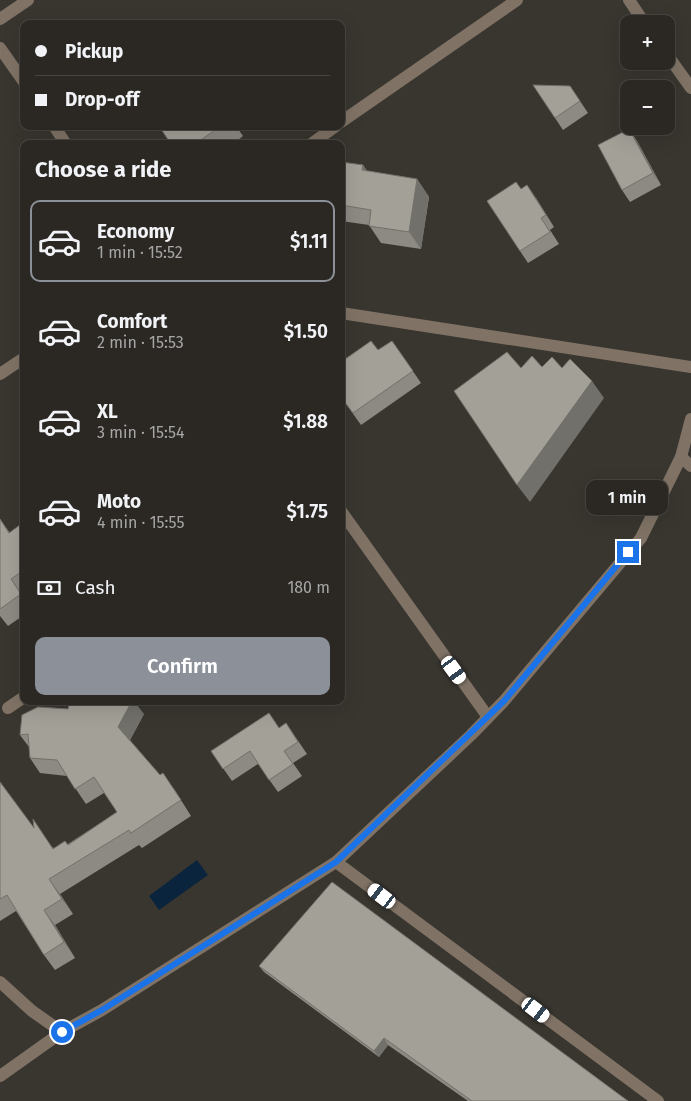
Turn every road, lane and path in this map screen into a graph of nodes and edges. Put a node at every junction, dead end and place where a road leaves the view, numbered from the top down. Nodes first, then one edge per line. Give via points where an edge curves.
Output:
1 (28, 0) edge
2 (517, 0) edge
3 (629, 0) edge
4 (640, 15) edge
5 (0, 19) edge
6 (0, 48) edge
7 (675, 66) edge
8 (20, 76) edge
9 (691, 88) edge
10 (345, 119) edge
11 (330, 130) edge
12 (316, 140) edge
13 (345, 314) edge
14 (20, 361) edge
15 (691, 366) edge
16 (0, 374) edge
17 (691, 419) edge
18 (681, 457) junction
19 (691, 466) edge
20 (345, 517) edge
21 (20, 700) edge
22 (8, 708) dead end
23 (488, 717) junction
24 (336, 862) junction
25 (0, 982) edge
26 (62, 1032) junction
27 (0, 1076) edge
28 (658, 1101) edge

1 - 5 street
2 - 10 street
3 - 4 street
6 - 8 street
7 - 9 street
11 - 12 street
13 - 15 street
14 - 16 street
17 - 18 street
18 - 19 street
18 - 23 street via 641,538
20 - 23 street
21 - 22 street
23 - 24 street
24 - 26 street
24 - 28 street
25 - 26 street
26 - 27 street

